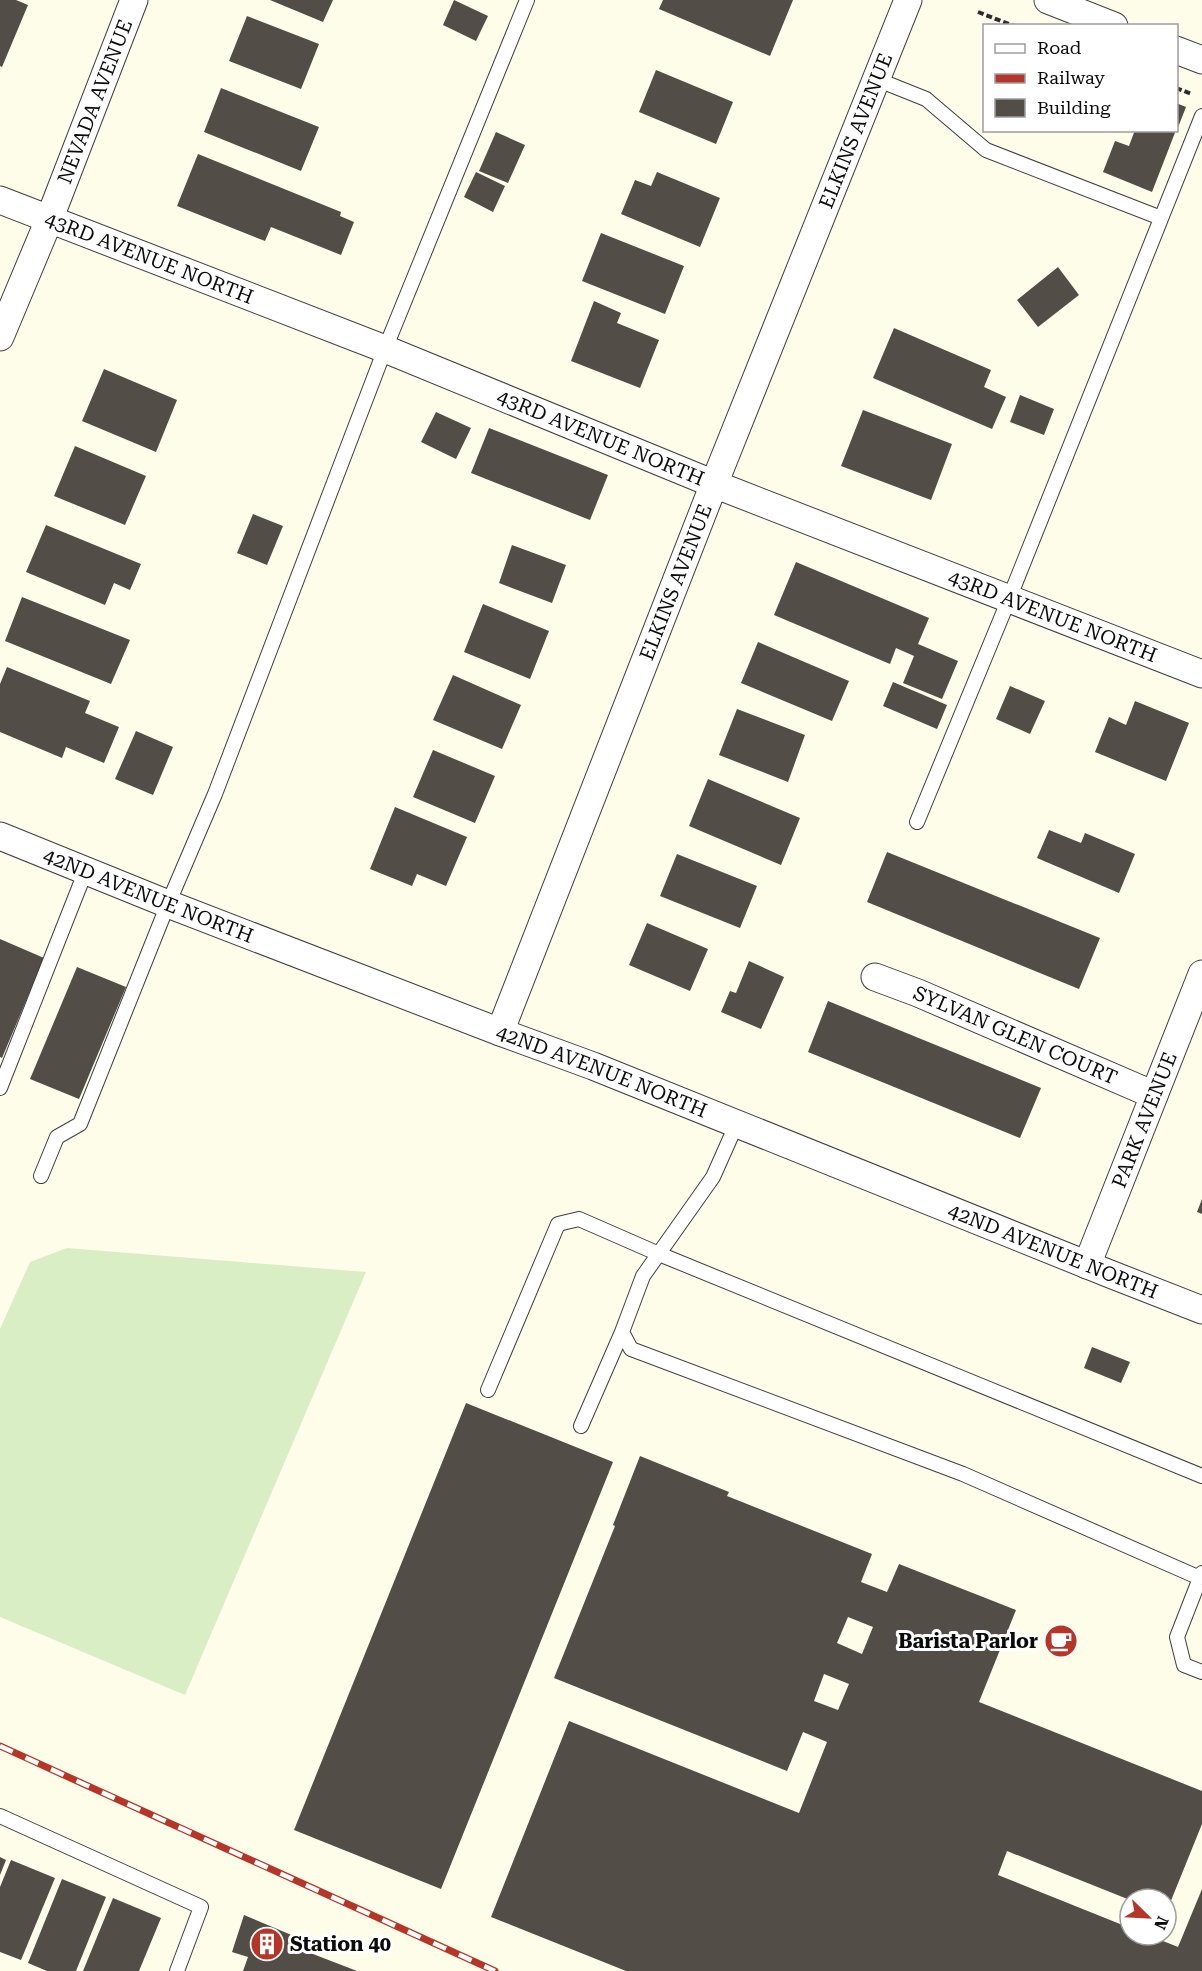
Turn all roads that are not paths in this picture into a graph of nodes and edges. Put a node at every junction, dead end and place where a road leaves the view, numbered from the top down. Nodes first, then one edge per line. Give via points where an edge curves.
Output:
1 (134, 0) edge
2 (527, 0) edge
3 (908, 0) edge
4 (1048, 0) edge
5 (1109, 24) edge
6 (1178, 51) edge
7 (1202, 60) edge
8 (876, 79) junction
9 (1202, 116) edge
10 (0, 200) edge
11 (1161, 218) junction
12 (49, 220) junction
13 (0, 337) edge
14 (386, 349) junction
15 (714, 484) junction
16 (1010, 599) junction
17 (1202, 674) edge
18 (917, 822) dead end
19 (0, 836) edge
20 (86, 870) junction
21 (168, 904) junction
22 (1202, 974) edge
23 (875, 977) dead end
24 (500, 1032) junction
25 (0, 1088) edge
26 (1154, 1095) junction
27 (737, 1123) junction
28 (41, 1176) dead end
29 (659, 1254) junction
30 (1087, 1265) junction
31 (1202, 1310) edge
32 (622, 1332) junction
33 (488, 1390) dead end
34 (581, 1426) dead end
35 (1202, 1476) edge
36 (1201, 1575) edge
37 (1202, 1672) edge
38 (0, 1815) edge
39 (177, 1971) edge

1 - 12 street, NEVADA AVENUE
2 - 14 lane
3 - 8 street, ELKINS AVENUE
4 - 5 street
6 - 7 street
8 - 11 lane via 926,99 986,150
8 - 15 street, ELKINS AVENUE
9 - 11 lane
10 - 12 street, 43RD AVENUE NORTH
11 - 16 lane
12 - 13 street, NEVADA AVENUE
12 - 14 street, 43RD AVENUE NORTH
14 - 15 street, 43RD AVENUE NORTH
14 - 21 lane via 215,794
15 - 16 street, 43RD AVENUE NORTH
15 - 24 street, ELKINS AVENUE
16 - 17 street, 43RD AVENUE NORTH
16 - 18 lane
19 - 20 street, 42ND AVENUE NORTH
20 - 21 street, 42ND AVENUE NORTH
20 - 25 lane
21 - 24 street, 42ND AVENUE NORTH
21 - 28 lane via 80,1124 57,1137
22 - 26 street, PARK AVENUE
23 - 26 street, SYLVAN GLEN COURT
24 - 27 street, 42ND AVENUE NORTH
26 - 30 street, PARK AVENUE
27 - 29 lane via 713,1177
27 - 30 street, 42ND AVENUE NORTH
29 - 32 lane via 643,1276
29 - 33 lane via 579,1219 558,1224
29 - 35 lane
30 - 31 street, 42ND AVENUE NORTH
32 - 34 lane
32 - 36 lane via 631,1349 963,1474
36 - 37 lane via 1177,1637 1184,1665
38 - 39 lane via 201,1907

